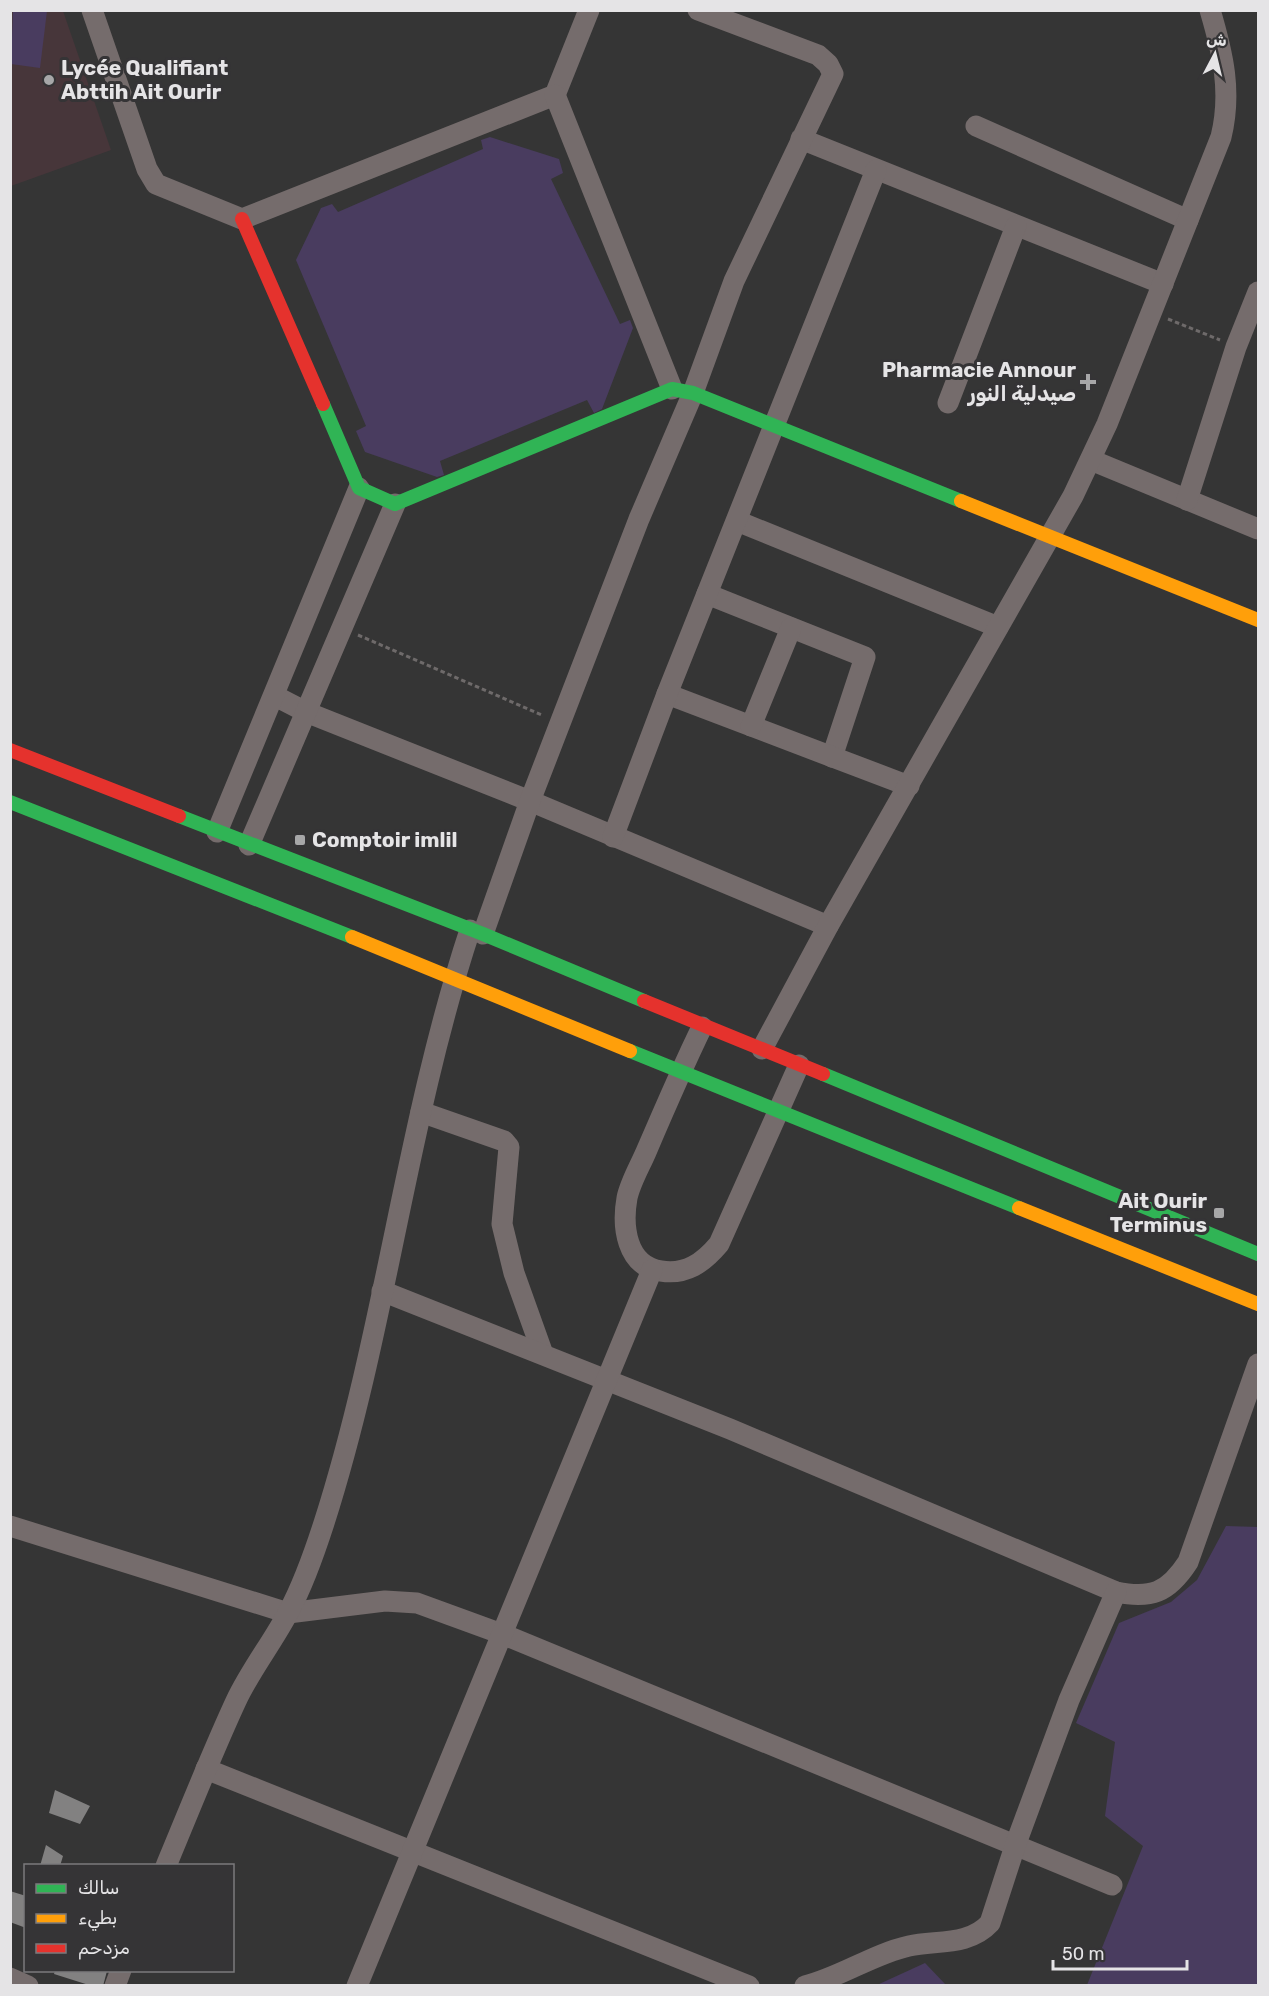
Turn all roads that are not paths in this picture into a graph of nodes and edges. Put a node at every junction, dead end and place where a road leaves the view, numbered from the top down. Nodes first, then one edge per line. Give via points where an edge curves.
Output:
1 (92, 10) edge
2 (589, 10) edge
3 (698, 10) edge
4 (1210, 10) edge
5 (555, 94) junction
6 (976, 126) dead end
7 (801, 139) junction
8 (876, 170) junction
9 (242, 219) junction
10 (1188, 219) junction
11 (1016, 226) junction
12 (1163, 284) junction
13 (1258, 292) edge
14 (683, 391) junction
15 (948, 403) dead end
16 (776, 426) junction
17 (1091, 460) junction
18 (359, 488) junction
19 (1187, 500) junction
20 (395, 504) junction
21 (737, 521) junction
22 (1258, 529) edge
23 (1052, 536) junction
24 (707, 594) junction
25 (1258, 620) edge
26 (998, 627) junction
27 (791, 628) junction
28 (667, 694) junction
29 (275, 696) junction
30 (306, 712) junction
31 (752, 726) junction
32 (12, 755) edge
33 (832, 757) junction
34 (909, 786) junction
35 (530, 801) junction
36 (10, 802) edge
37 (217, 832) junction
38 (614, 837) junction
39 (249, 844) junction
40 (828, 926) junction
41 (476, 932) junction
42 (454, 978) junction
43 (702, 1027) junction
44 (762, 1049) junction
45 (799, 1065) junction
46 (680, 1072) junction
47 (777, 1109) junction
48 (421, 1112) junction
49 (1258, 1254) edge
50 (652, 1270) junction
51 (382, 1291) junction
52 (1258, 1304) edge
53 (543, 1354) junction
54 (1258, 1364) edge
55 (607, 1379) junction
56 (10, 1526) edge
57 (1116, 1592) junction
58 (288, 1613) junction
59 (502, 1634) junction
60 (206, 1769) junction
61 (1015, 1846) junction
62 (413, 1851) junction
63 (167, 1864) edge
64 (1112, 1885) dead end
65 (121, 1972) edge
66 (10, 1978) edge
67 (28, 1986) edge
68 (115, 1986) edge
69 (357, 1986) edge
70 (749, 1986) edge
71 (805, 1986) edge

1 - 9 street via 147,169 156,184
2 - 5 street
3 - 7 street via 818,55 828,64 833,74 828,88
4 - 10 street via 1225,68 1227,113 1212,164
5 - 9 street
5 - 14 street
6 - 10 street
7 - 8 street
7 - 14 street
8 - 11 street
8 - 16 street
9 - 18 main road
10 - 12 street
11 - 12 street
11 - 15 street
12 - 17 street
13 - 19 street via 1236,347
14 - 16 main road
14 - 20 main road
14 - 35 street via 639,519
16 - 21 street
16 - 23 main road
17 - 19 street
17 - 23 street
18 - 20 main road
18 - 29 street
19 - 22 street
20 - 30 street
21 - 24 street
21 - 26 street
23 - 25 main road
23 - 26 street
24 - 27 street
24 - 28 street
26 - 34 street
27 - 31 street
27 - 33 street via 865,657
28 - 31 street
28 - 38 street
29 - 30 street
29 - 37 street
30 - 35 street
30 - 39 street
31 - 33 street
32 - 37 main road
33 - 34 street
34 - 40 street
35 - 38 street
35 - 41 street
36 - 42 main road
37 - 39 main road
38 - 40 street
39 - 41 main road
40 - 44 street
41 - 42 street
41 - 43 main road
42 - 46 main road
42 - 48 street
43 - 44 main road
43 - 46 street
44 - 45 main road
45 - 47 street
45 - 49 main road
46 - 47 main road
46 - 50 street via 627,1195 626,1238 632,1252
47 - 50 street via 719,1245 706,1260 689,1269 674,1273
47 - 52 main road
48 - 51 street
48 - 53 street via 504,1141 509,1147 502,1224 514,1273
50 - 55 street
51 - 53 street
51 - 58 street via 352,1427 308,1572
53 - 55 street
54 - 57 street via 1188,1562 1179,1577 1155,1593 1137,1596
55 - 57 street
55 - 59 street
56 - 58 street
57 - 61 street via 1069,1700
58 - 59 street via 385,1601 417,1603
58 - 60 street via 237,1699
59 - 61 street
59 - 62 street
60 - 62 street
60 - 63 street
61 - 64 street
61 - 71 street via 995,1914 982,1932 968,1940 906,1947
62 - 69 street
62 - 70 street
65 - 68 street
66 - 67 street

